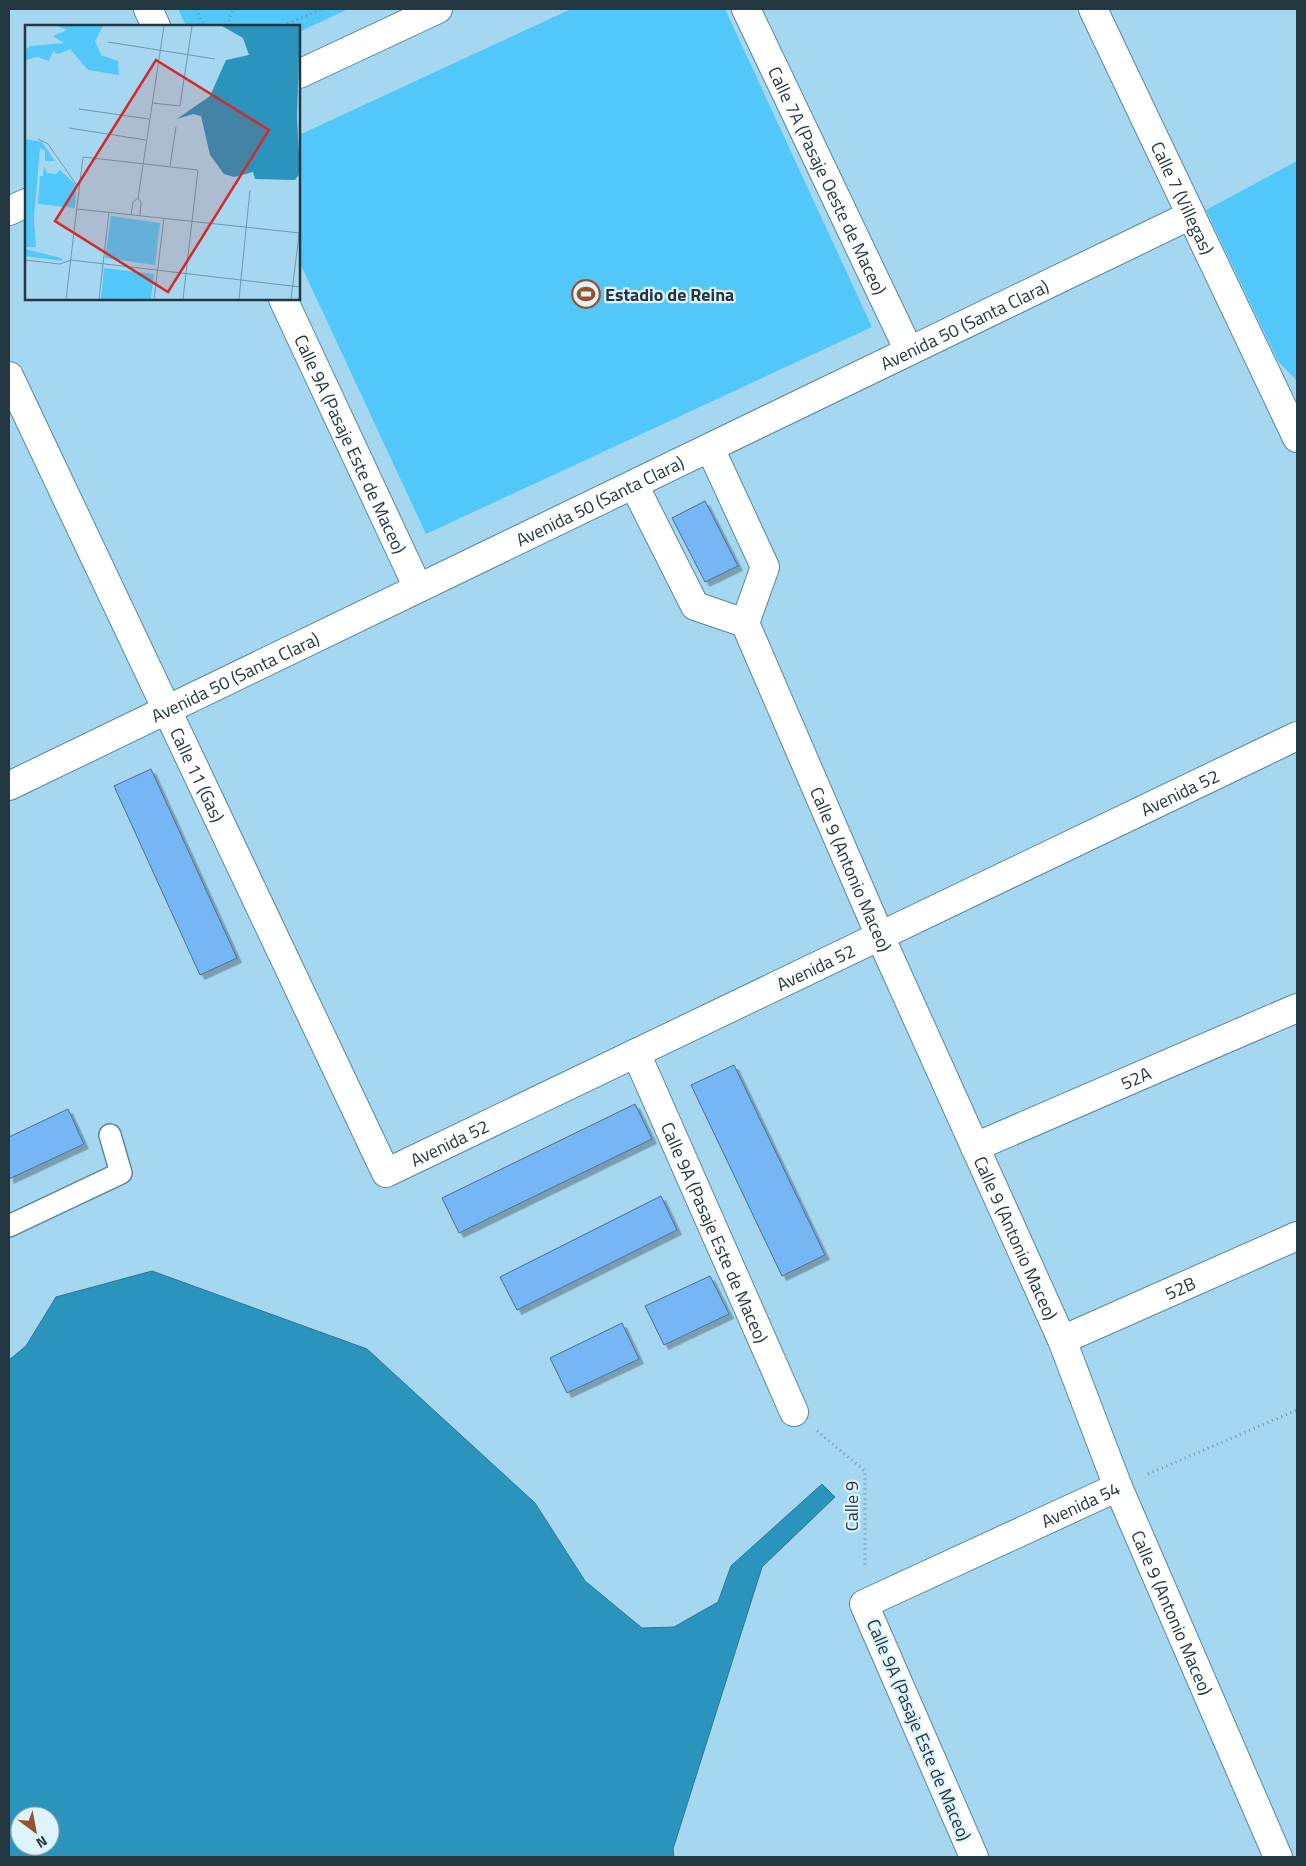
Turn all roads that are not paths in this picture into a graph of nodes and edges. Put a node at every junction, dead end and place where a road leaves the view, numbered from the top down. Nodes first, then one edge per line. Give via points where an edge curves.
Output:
1 (148, 9) edge
2 (438, 9) edge
3 (746, 9) edge
4 (1093, 9) edge
5 (156, 25) edge
6 (300, 74) edge
7 (25, 203) edge
8 (9, 211) edge
9 (1191, 215) junction
10 (283, 300) edge
11 (909, 351) junction
12 (9, 376) edge
13 (1272, 386) junction
14 (1297, 405) edge
15 (1297, 438) edge
16 (710, 448) junction
17 (634, 485) junction
18 (418, 588) junction
19 (745, 623) junction
20 (167, 710) junction
21 (1297, 736) edge
22 (9, 786) edge
23 (880, 936) junction
24 (1297, 1008) edge
25 (636, 1052) junction
26 (110, 1136) dead end
27 (975, 1147) junction
28 (386, 1173) joint
29 (9, 1226) edge
30 (1297, 1236) edge
31 (1062, 1340) junction
32 (794, 1412) road end
33 (1118, 1487) junction
34 (864, 1604) joint
35 (974, 1857) edge
36 (1278, 1857) edge

1 - 5 street
2 - 6 street
3 - 11 street, Calle 7A (Pasaje Oeste de Maceo)
4 - 9 street, Calle 7 (Villegas)
7 - 8 street
9 - 11 street, Avenida 50 (Santa Clara)
9 - 13 street, Calle 7 (Villegas)
10 - 18 street, Calle 9A (Pasaje Este de Maceo)
11 - 16 street, Avenida 50 (Santa Clara)
12 - 20 street, Calle 11 (Gas)
13 - 14 street, Calle 7 (Villegas)
13 - 15 street, Calle 7 (Villegas)
16 - 17 street, Avenida 50 (Santa Clara)
16 - 19 street via 765,566
17 - 18 street, Avenida 50 (Santa Clara)
17 - 19 street via 695,606
18 - 20 street, Avenida 50 (Santa Clara)
19 - 23 street, Calle 9 (Antonio Maceo)
20 - 22 street, Avenida 50 (Santa Clara)
20 - 28 street, Calle 11 (Gas)
21 - 23 street, Avenida 52
23 - 25 street, Avenida 52
23 - 27 street, Calle 9 (Antonio Maceo)
24 - 27 street, 52A
25 - 28 street, Avenida 52
25 - 32 street, Calle 9A (Pasaje Este de Maceo)
26 - 29 lane via 121,1173
27 - 31 street, Calle 9 (Antonio Maceo)
30 - 31 street, 52B
31 - 33 street, Calle 9 (Antonio Maceo)
33 - 34 street, Avenida 54
33 - 36 street, Calle 9 (Antonio Maceo)
34 - 35 street, Calle 9A (Pasaje Este de Maceo)

